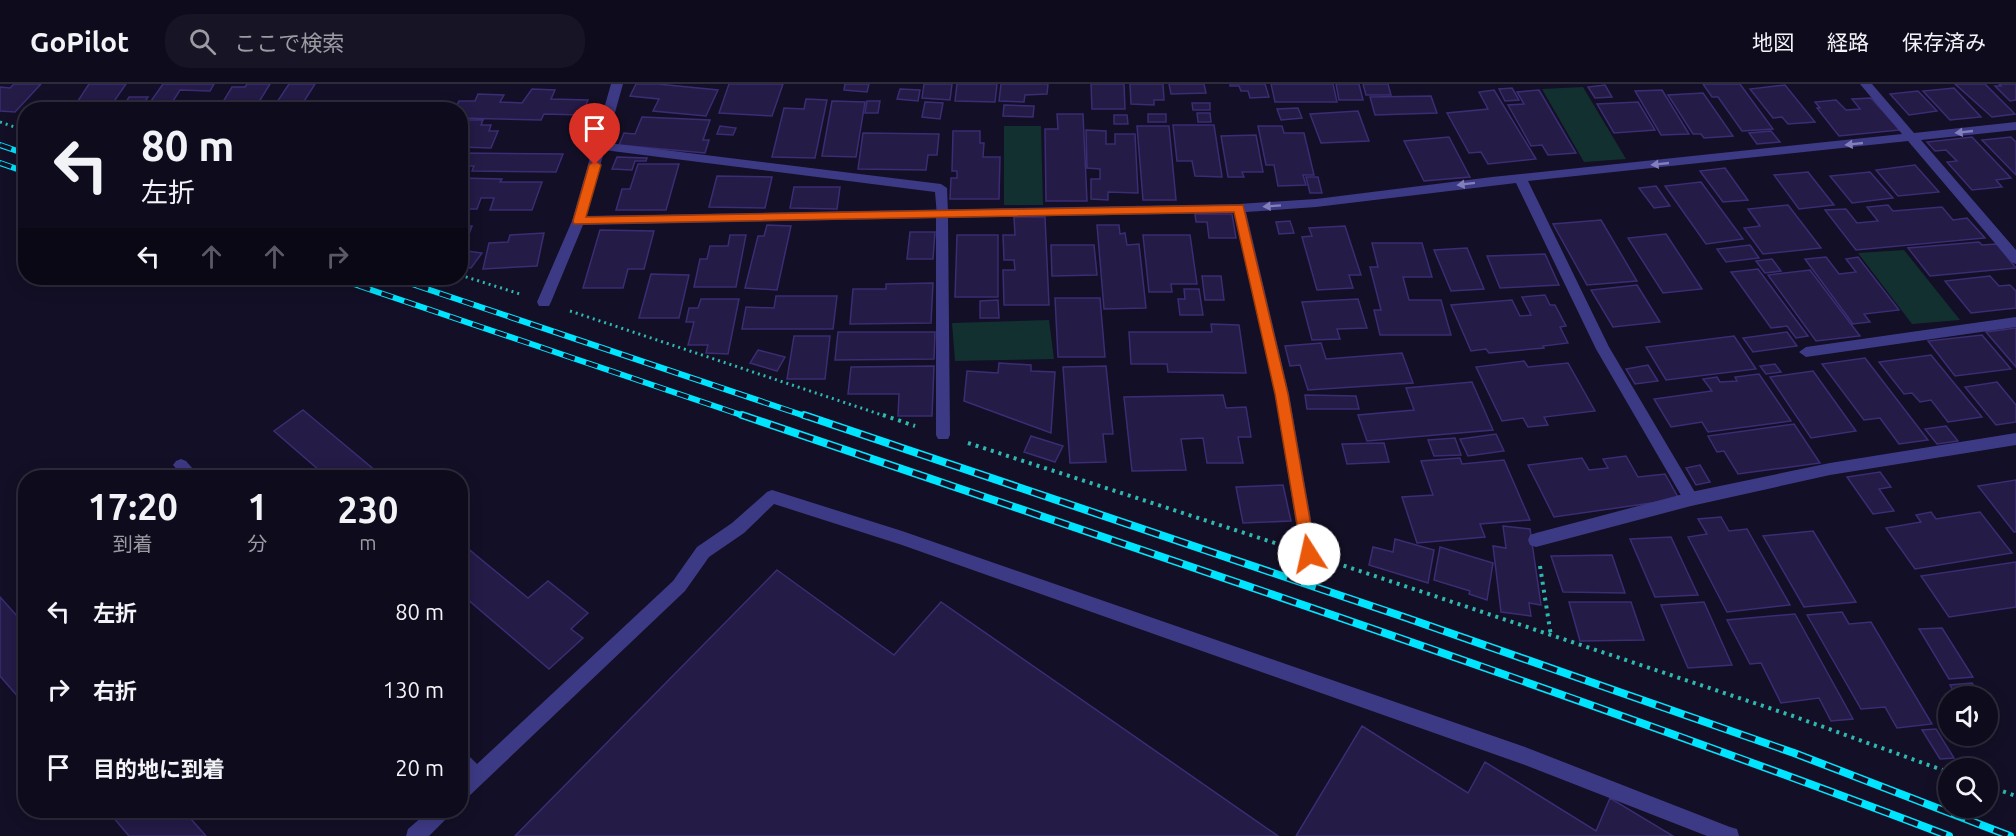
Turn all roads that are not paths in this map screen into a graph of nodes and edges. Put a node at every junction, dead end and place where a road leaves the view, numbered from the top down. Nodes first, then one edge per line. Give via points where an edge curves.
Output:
1 (617, 84) edge
2 (1866, 84) edge
3 (2016, 126) edge
4 (1912, 138) junction
5 (600, 146) junction
6 (1520, 178) junction
7 (1239, 208) junction
8 (942, 213) junction
9 (579, 221) junction
10 (2016, 259) edge
11 (544, 302) road end
12 (2016, 322) edge
13 (1806, 352) dead end
14 (943, 435) road end
15 (2016, 440) edge
16 (181, 465) dead end
17 (186, 470) edge
18 (1691, 499) junction
19 (1536, 540) road end
20 (1309, 554) road end
21 (468, 767) edge
22 (477, 777) junction
23 (468, 785) edge
24 (434, 818) edge
25 (415, 836) edge
26 (1730, 836) edge

1 - 5 street
2 - 4 street
3 -> 4 street
4 -> 6 street
4 - 10 street
5 - 8 street via 941,188
5 - 9 street
6 -> 7 street via 1317,203
6 - 18 street via 1603,349
7 - 8 street
7 - 20 street via 1282,394
8 - 9 street
8 - 14 street
9 - 11 street
12 - 13 street
15 - 18 street via 1830,469
16 - 17 street
18 - 19 street
21 - 22 street
22 - 23 street
22 - 26 street via 679,586 703,552 738,528 772,497 902,538 1525,756
24 - 25 street

